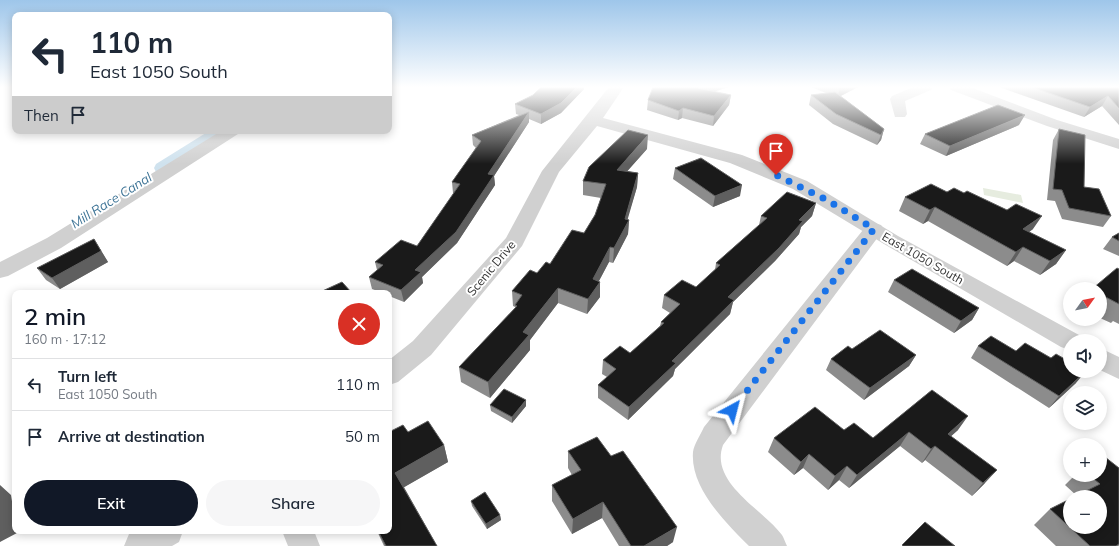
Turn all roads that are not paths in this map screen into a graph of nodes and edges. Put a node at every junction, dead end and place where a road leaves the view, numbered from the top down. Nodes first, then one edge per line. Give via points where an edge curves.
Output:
1 (598, 112) edge
2 (1024, 112) edge
3 (593, 120) junction
4 (227, 134) edge
5 (1119, 144) edge
6 (874, 229) junction
7 (0, 272) edge
8 (1063, 337) edge
9 (1107, 362) edge
10 (1119, 368) edge
11 (392, 373) edge
12 (162, 534) edge
13 (299, 534) edge
14 (141, 546) edge
15 (304, 546) edge
16 (771, 546) edge

1 - 3 street, Scenic Drive
2 - 5 street
3 - 6 street, East 1050 South via 696,147 764,169 827,200
3 - 11 street, Scenic Drive via 551,171 515,241 422,348
4 - 7 street via 49,246
6 - 8 street, East 1050 South
6 - 16 street via 714,435 707,451 709,470 722,497
9 - 10 street
12 - 14 street
13 - 15 street

